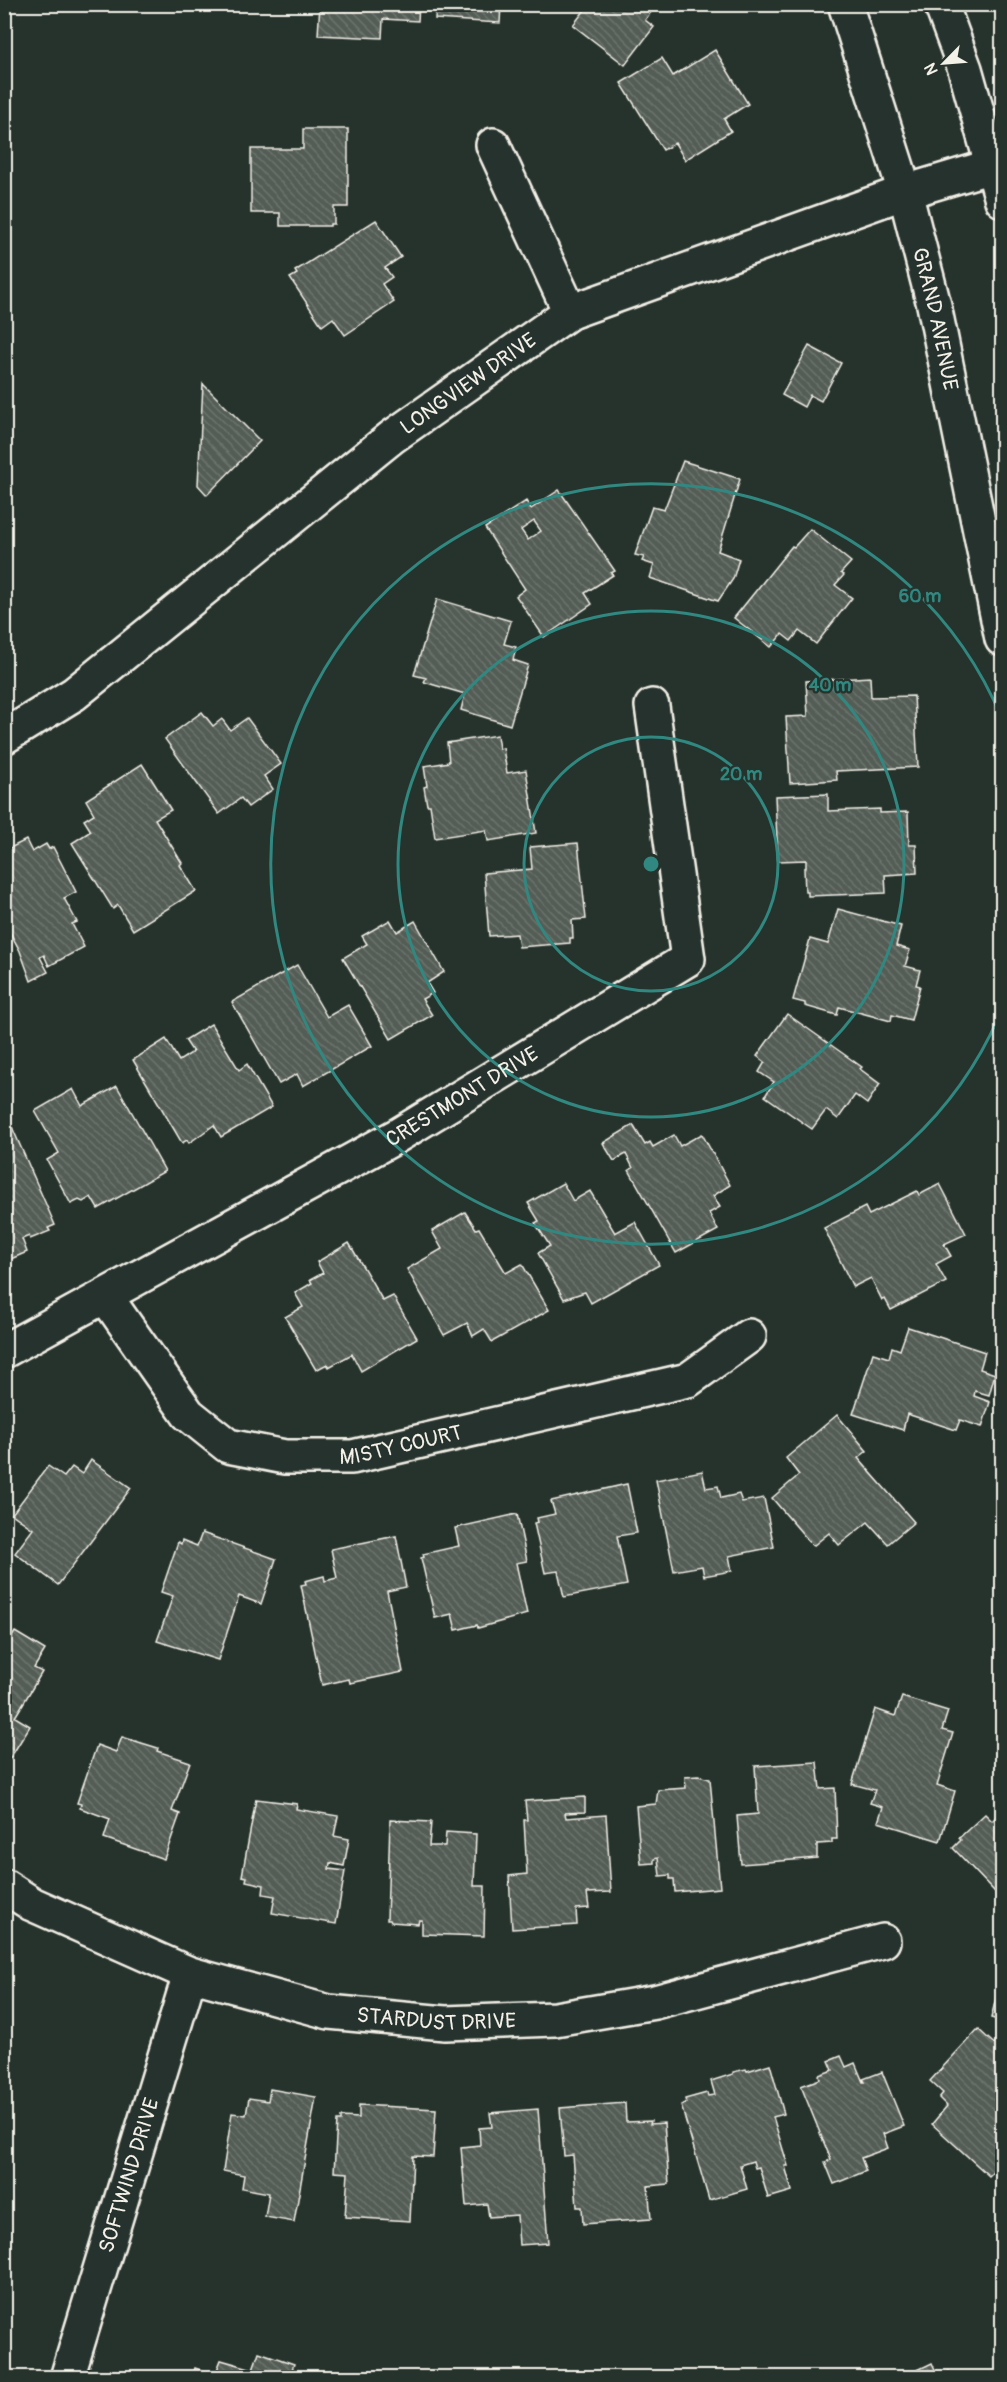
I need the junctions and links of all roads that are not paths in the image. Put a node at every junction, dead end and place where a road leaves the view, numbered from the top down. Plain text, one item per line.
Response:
1 (845, 4) edge
2 (941, 4) edge
3 (493, 145) dead end
4 (998, 164) edge
5 (904, 192) junction
6 (1002, 200) edge
7 (570, 312) junction
8 (1002, 639) edge
9 (652, 706) dead end
10 (4, 737) edge
11 (106, 1297) junction
12 (749, 1336) dead end
13 (4, 1350) edge
14 (4, 1886) edge
15 (883, 1941) dead end
16 (190, 1974) junction
17 (67, 2378) edge

1 - 5 street, GRAND AVENUE
2 - 4 street
3 - 7 street
4 - 5 street, LONGVIEW DRIVE
4 - 6 street
5 - 7 street, LONGVIEW DRIVE
5 - 8 street, GRAND AVENUE
7 - 10 street, LONGVIEW DRIVE
9 - 11 street, CRESTMONT DRIVE
11 - 12 street, MISTY COURT
11 - 13 street, CRESTMONT DRIVE
14 - 16 street, STARDUST DRIVE
15 - 16 street, STARDUST DRIVE
16 - 17 street, SOFTWIND DRIVE

